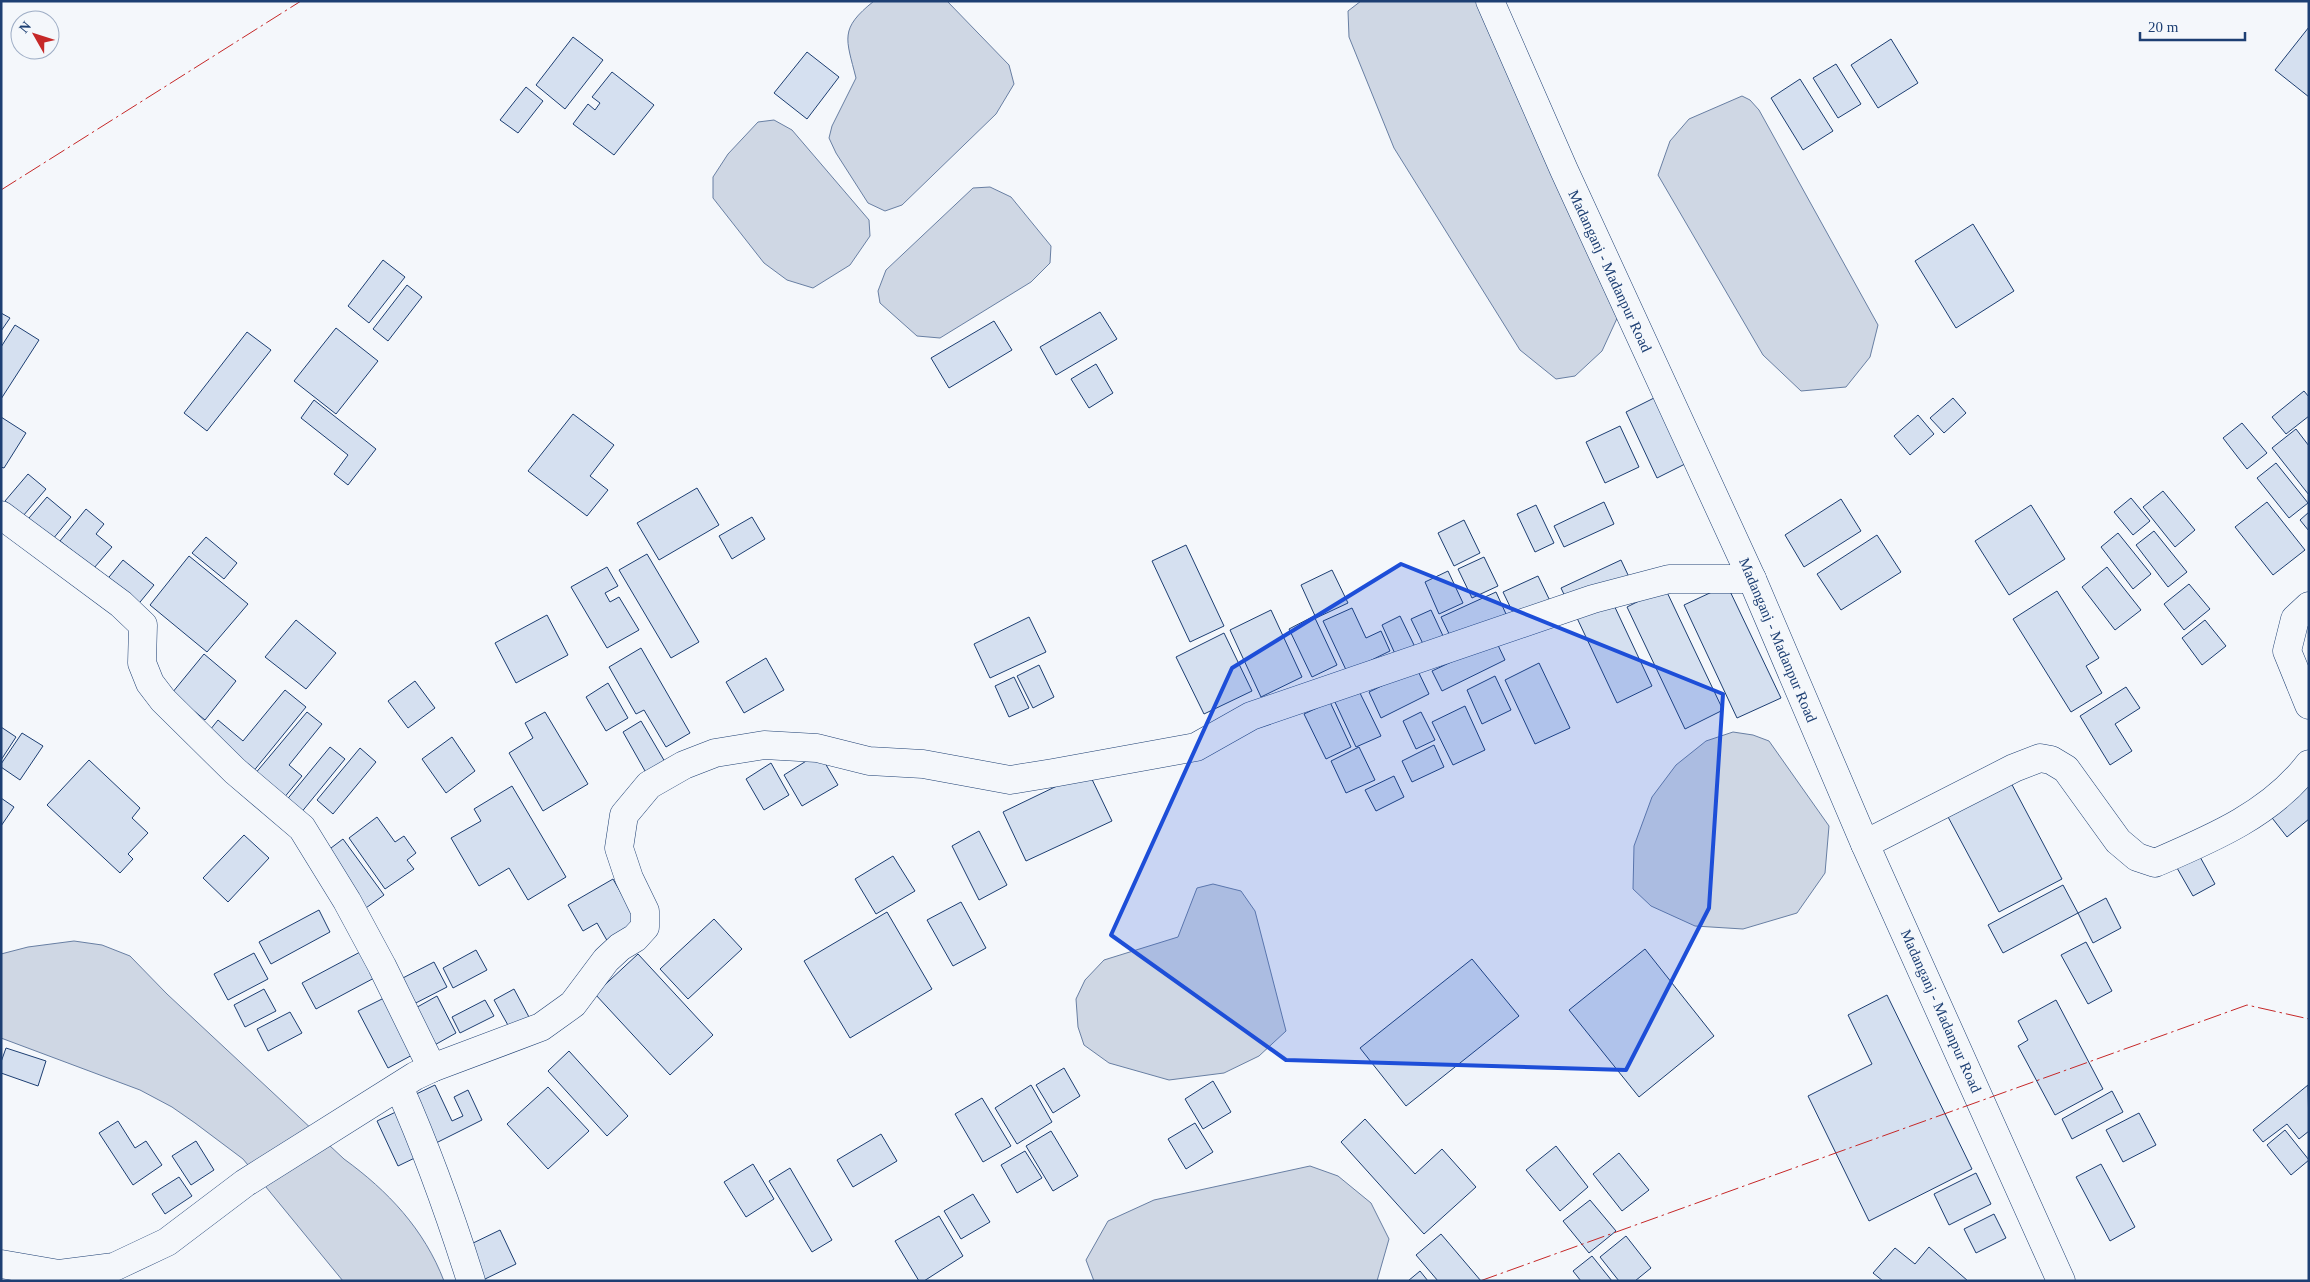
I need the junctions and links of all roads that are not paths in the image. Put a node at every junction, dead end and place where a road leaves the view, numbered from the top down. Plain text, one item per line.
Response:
1 (1490, 1) edge
2 (1, 515) edge
3 (1752, 579) junction
4 (2309, 606) edge
5 (2309, 705) edge
6 (2309, 764) edge
7 (1865, 844) junction
8 (432, 1068) junction
9 (398, 1087) junction
10 (1, 1264) edge
11 (471, 1281) edge
12 (2061, 1281) edge

1 - 3 street, Madanganj - Madanpur Road
2 - 8 street
3 - 7 street, Madanganj - Madanpur Road
3 - 8 street
4 - 5 street
6 - 7 street
7 - 12 street, Madanganj - Madanpur Road
8 - 9 street
9 - 10 street
9 - 11 street

